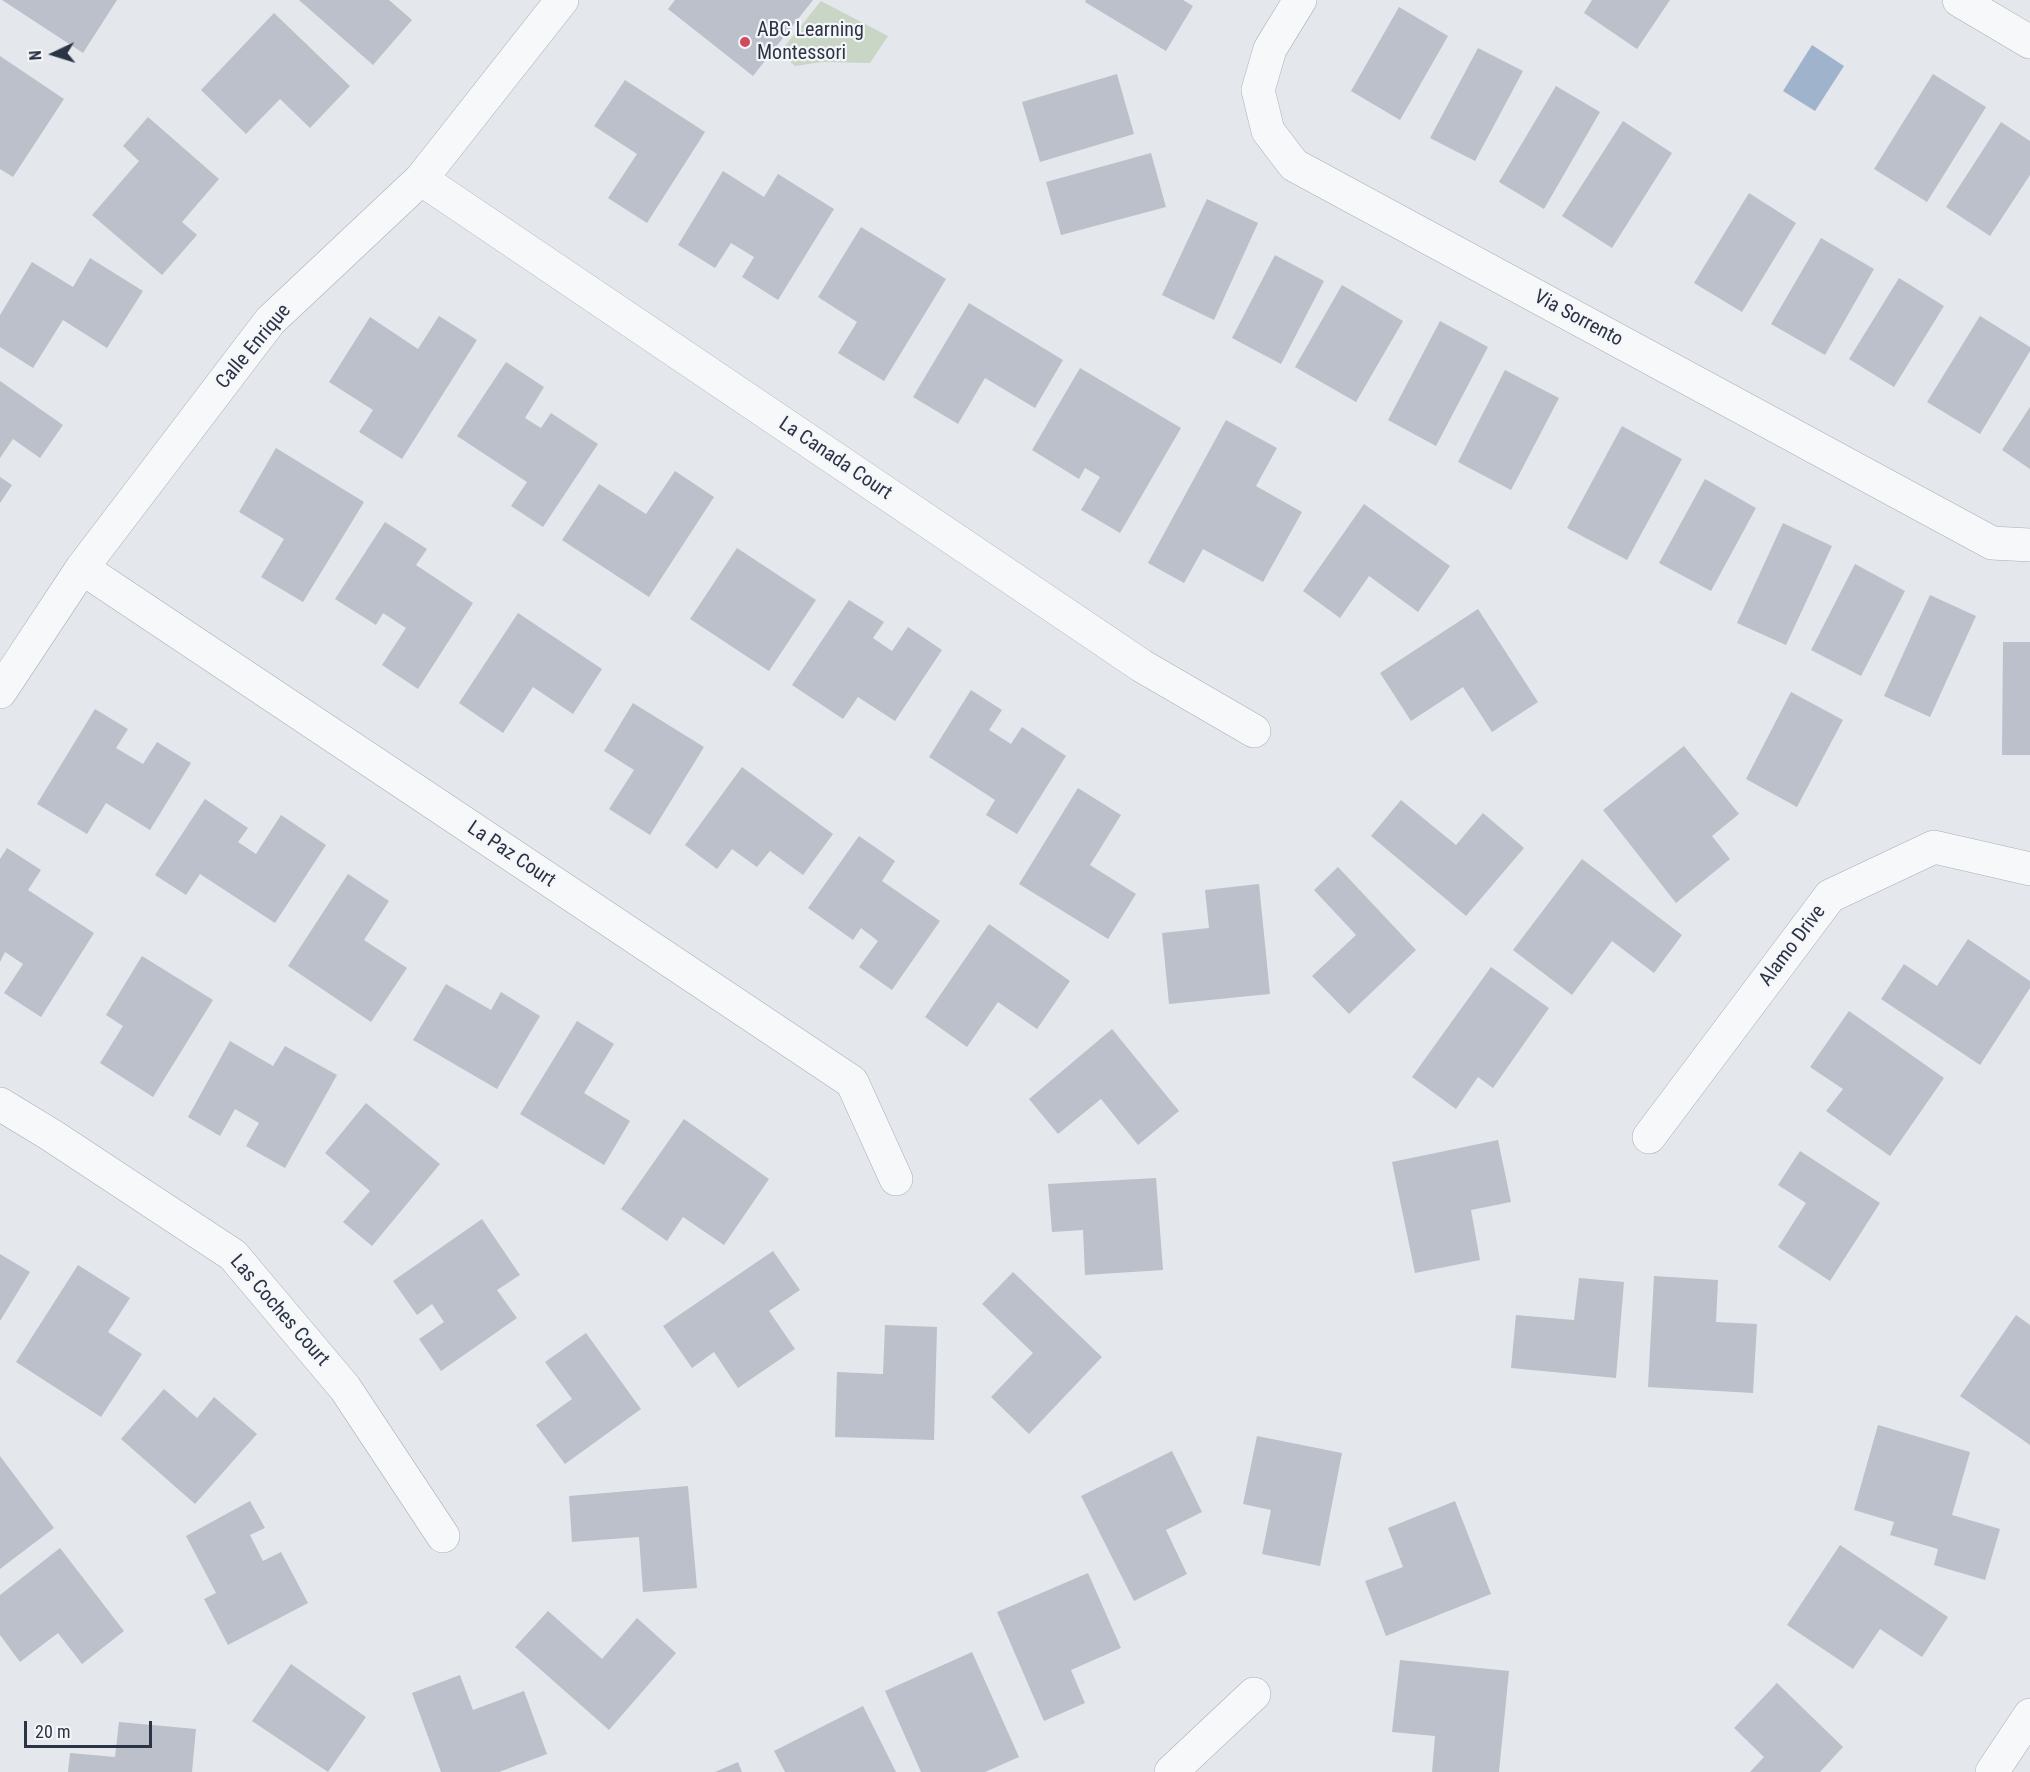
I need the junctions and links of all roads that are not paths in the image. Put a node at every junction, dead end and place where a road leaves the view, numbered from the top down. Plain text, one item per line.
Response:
1 (562, 0) edge
2 (1300, 0) edge
3 (1959, 0) edge
4 (2030, 42) edge
5 (421, 178) junction
6 (2030, 545) edge
7 (82, 568) junction
8 (0, 692) edge
9 (1254, 731) dead end
10 (2030, 869) edge
11 (0, 1104) edge
12 (1649, 1137) dead end
13 (896, 1179) dead end
14 (443, 1536) dead end
15 (1254, 1694) dead end
16 (2030, 1715) edge
17 (1171, 1772) edge
18 (1992, 1772) edge

1 - 5 street, Calle Enrique
2 - 6 street, Via Sorrento
3 - 4 street
5 - 7 street, Calle Enrique
5 - 9 street, La Canada Court
7 - 8 street, Calle Enrique
7 - 13 street, La Paz Court
10 - 12 street, Alamo Drive
11 - 14 street, Las Coches Court
15 - 17 street
16 - 18 street

